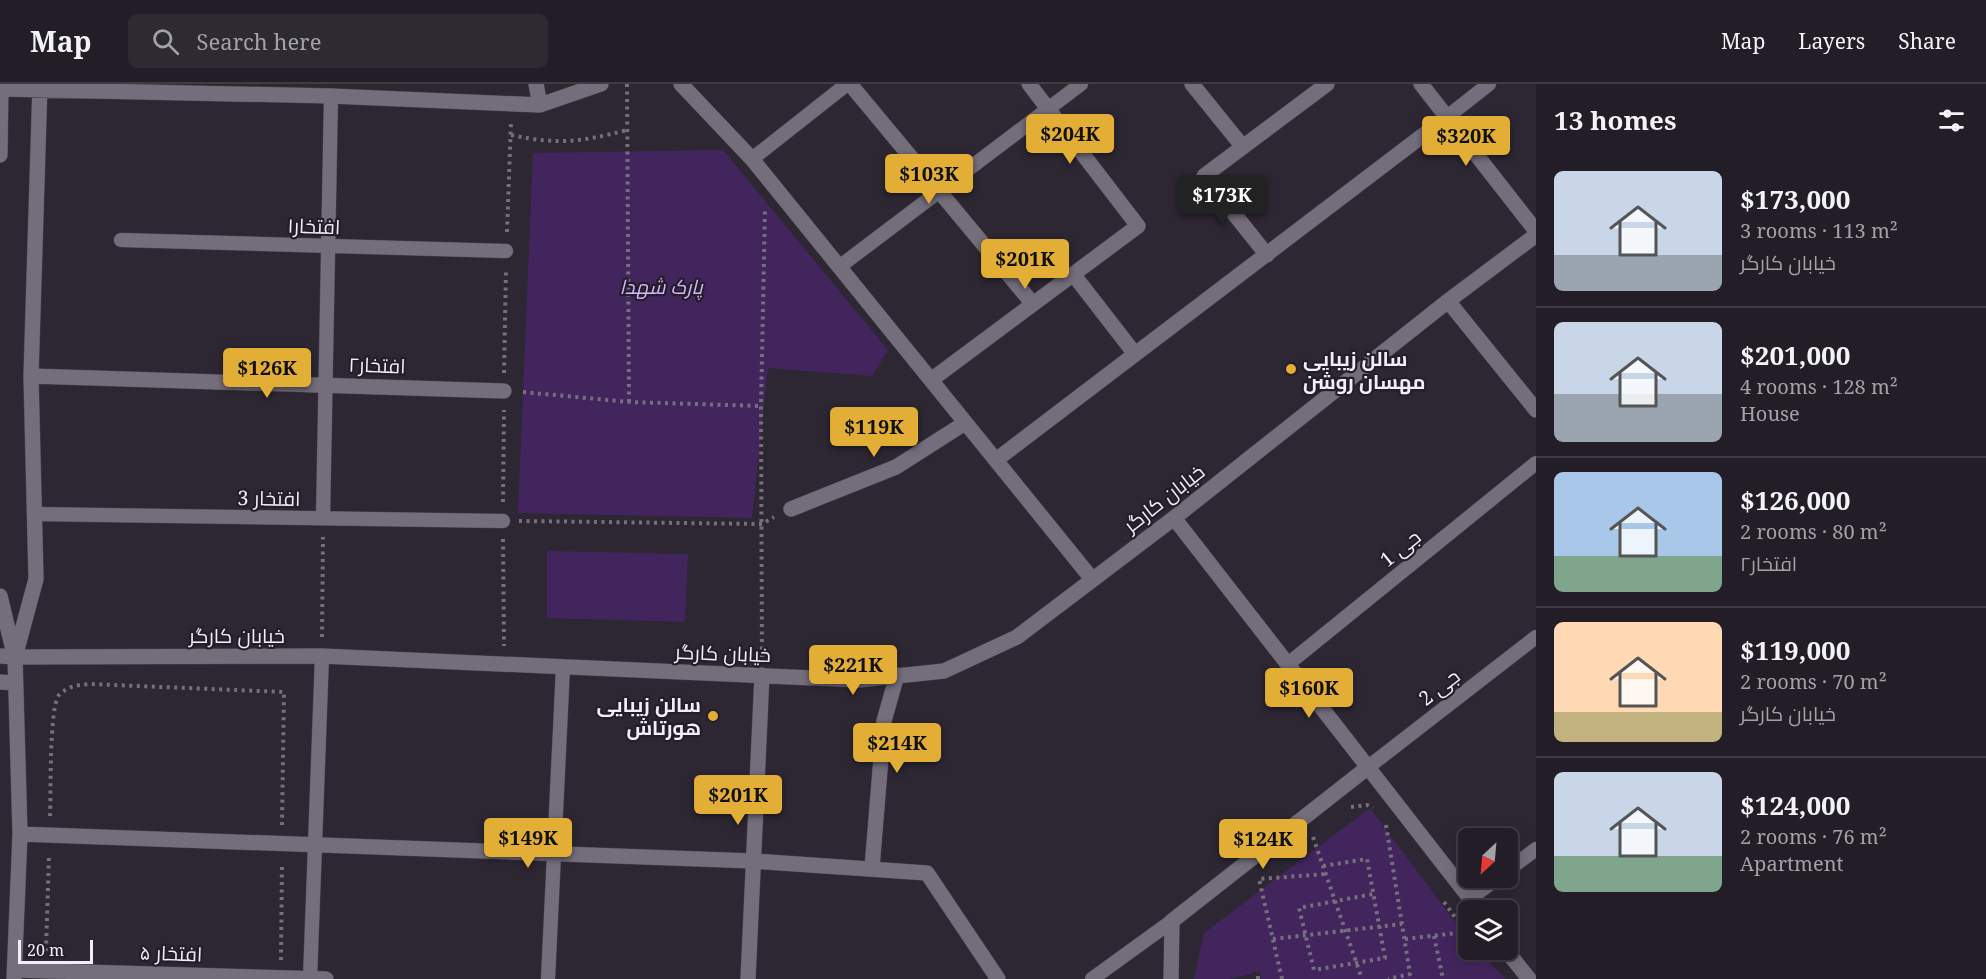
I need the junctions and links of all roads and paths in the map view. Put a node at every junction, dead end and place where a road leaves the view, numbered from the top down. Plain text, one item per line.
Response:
1 (536, 84) edge
2 (601, 84) edge
3 (627, 84) edge
4 (681, 84) edge
5 (848, 84) edge
6 (1029, 84) edge
7 (1081, 84) edge
8 (1192, 84) edge
9 (1327, 84) edge
10 (1421, 84) edge
11 (1489, 84) edge
12 (1, 86) edge
13 (40, 87) edge
14 (331, 96) junction
15 (540, 105) junction
16 (1048, 110) junction
17 (1447, 117) junction
18 (627, 130) junction
19 (511, 135) dead end
20 (1243, 147) junction
21 (0, 155) edge
22 (752, 159) junction
23 (766, 177) junction
24 (939, 191) junction
25 (1536, 232) edge
26 (122, 240) dead end
27 (329, 246) junction
28 (506, 251) dead end
29 (1267, 255) junction
30 (839, 267) junction
31 (1073, 274) junction
32 (1448, 301) junction
33 (1033, 304) junction
34 (1135, 354) junction
35 (31, 376) junction
36 (932, 380) junction
37 (326, 384) junction
38 (504, 391) joint
39 (628, 402) junction
40 (761, 406) junction
41 (1536, 410) edge
42 (965, 423) junction
43 (996, 460) junction
44 (1536, 463) edge
45 (791, 509) joint
46 (34, 514) junction
47 (323, 518) junction
48 (1174, 518) junction
49 (503, 521) joint
50 (762, 524) junction
51 (1092, 579) junction
52 (0, 596) edge
53 (1536, 637) edge
54 (8, 656) edge
55 (322, 656) junction
56 (1288, 664) junction
57 (563, 667) junction
58 (762, 675) junction
59 (897, 675) junction
60 (8, 682) edge
61 (284, 692) dead end
62 (1367, 768) junction
63 (1377, 810) dead end
64 (1344, 812) dead end
65 (1321, 831) dead end
66 (1393, 832) dead end
67 (20, 834) junction
68 (50, 836) junction
69 (1313, 837) junction
70 (1304, 844) dead end
71 (315, 846) junction
72 (1536, 849) edge
73 (554, 853) junction
74 (753, 861) junction
75 (1518, 862) edge
76 (1323, 866) junction
77 (872, 868) junction
78 (1268, 872) dead end
79 (1326, 874) junction
80 (1259, 879) junction
81 (1250, 886) dead end
82 (1489, 888) edge
83 (1374, 894) junction
84 (1440, 896) dead end
85 (1472, 900) edge
86 (1479, 900) edge
87 (1335, 901) junction
88 (1172, 921) junction
89 (1458, 921) edge
90 (1402, 924) junction
91 (1379, 927) junction
92 (1345, 931) junction
93 (1306, 935) junction
94 (1458, 935) edge
95 (1434, 936) junction
96 (1273, 939) junction
97 (1404, 939) junction
98 (1514, 960) edge
99 (1356, 963) junction
100 (45, 971) junction
101 (15, 975) edge
102 (310, 979) edge
103 (326, 979) edge
104 (548, 979) edge
105 (748, 979) edge
106 (998, 979) edge
107 (1092, 979) edge
108 (1171, 979) edge
109 (1282, 979) edge
110 (1362, 979) edge
111 (1388, 979) edge
112 (1443, 979) edge
113 (1529, 979) edge

1 - 15 street
2 - 15 street
3 - 18 path
4 - 22 street
5 - 22 lane
5 - 24 street
6 - 16 street
7 - 16 lane
8 - 20 street
9 - 20 street
10 - 17 street
11 - 17 lane
12 - 13 street
12 - 21 street
13 - 14 street
13 - 35 street
14 - 15 street
14 - 27 lane
16 - 24 lane
16 - 31 street
17 - 25 street
17 - 29 street
18 - 19 path
18 - 39 path
20 - 29 street
22 - 23 street
23 - 30 street
23 - 40 path
24 - 30 lane
24 - 33 street
25 - 32 street, خیابان کارگر
26 - 27 lane, افتخار۱
27 - 28 lane, افتخار۱
27 - 37 lane
29 - 34 street
30 - 36 street
31 - 33 street
31 - 34 street
32 - 41 street
32 - 48 street, خیابان کارگر
33 - 36 street
34 - 43 street
35 - 37 street, افتخار۲
35 - 46 street
36 - 42 street
37 - 38 street, افتخار۲
37 - 47 lane
38 - 39 path
39 - 40 path
40 - 50 path
42 - 43 street
42 - 45 street
43 - 51 street
44 - 56 lane, جی 1
45 - 50 path
46 - 47 lane, افتخار 3
46 - 54 street
47 - 49 lane, افتخار 3
47 - 55 path
48 - 51 street, خیابان کارگر
48 - 56 street
49 - 50 path
50 - 58 path
51 - 59 street, خیابان کارگر
52 - 54 street
53 - 62 lane, جی 2
54 - 55 street, خیابان کارگر
54 - 60 street
55 - 57 street, خیابان کارگر
55 - 71 lane
56 - 62 street
57 - 58 street, خیابان کارگر
57 - 73 lane
58 - 59 street, خیابان کارگر
58 - 74 street
59 - 77 street
60 - 67 street
61 - 68 path
62 - 85 street
62 - 88 street
63 - 64 path
65 - 69 path
66 - 90 path
67 - 68 street
67 - 101 street
68 - 71 street
68 - 100 path
69 - 70 path
69 - 76 path
71 - 73 street
71 - 102 lane
72 - 75 lane
73 - 74 street
73 - 104 lane
74 - 77 street
74 - 105 street
76 - 79 path
76 - 83 path
77 - 106 street
78 - 80 path
79 - 80 path
79 - 87 path
80 - 81 path
80 - 96 path
82 - 86 lane
83 - 87 path
83 - 91 path
84 - 89 path
87 - 92 path
87 - 93 path
88 - 107 lane
88 - 108 street
90 - 91 path
90 - 97 path
91 - 92 path
91 - 99 path
92 - 93 path
92 - 99 path
93 - 96 path
93 - 99 path
94 - 95 path
95 - 97 path
95 - 112 path
96 - 109 path
97 - 111 path
98 - 113 street
99 - 110 path
100 - 101 street, افتخار ۵
100 - 102 street, افتخار ۵
102 - 103 street, افتخار ۵

